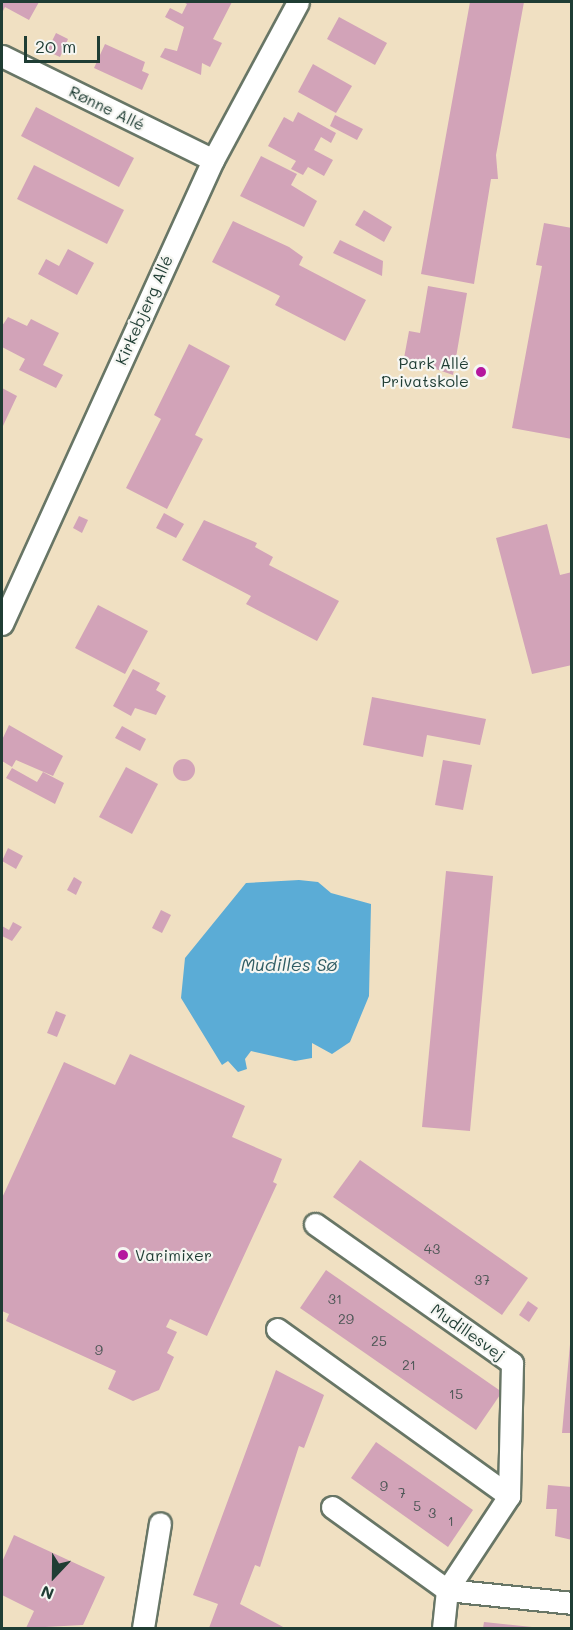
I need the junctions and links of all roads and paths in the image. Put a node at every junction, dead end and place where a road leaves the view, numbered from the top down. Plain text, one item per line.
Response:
1 (298, 2) edge
2 (2, 56) edge
3 (213, 160) junction
4 (2, 624) edge
5 (315, 1224) dead end
6 (277, 1329) dead end
7 (509, 1496) junction
8 (332, 1507) dead end
9 (160, 1523) dead end
10 (447, 1590) junction
11 (572, 1603) edge
12 (143, 1629) edge
13 (443, 1629) edge

1 - 3 street, Kirkebjerg Allé
2 - 3 street, Rønne Allé
3 - 4 street, Kirkebjerg Allé
5 - 7 street, Mudillesvej
6 - 7 street
7 - 10 street
8 - 10 street
9 - 12 street
10 - 11 street
10 - 13 street

